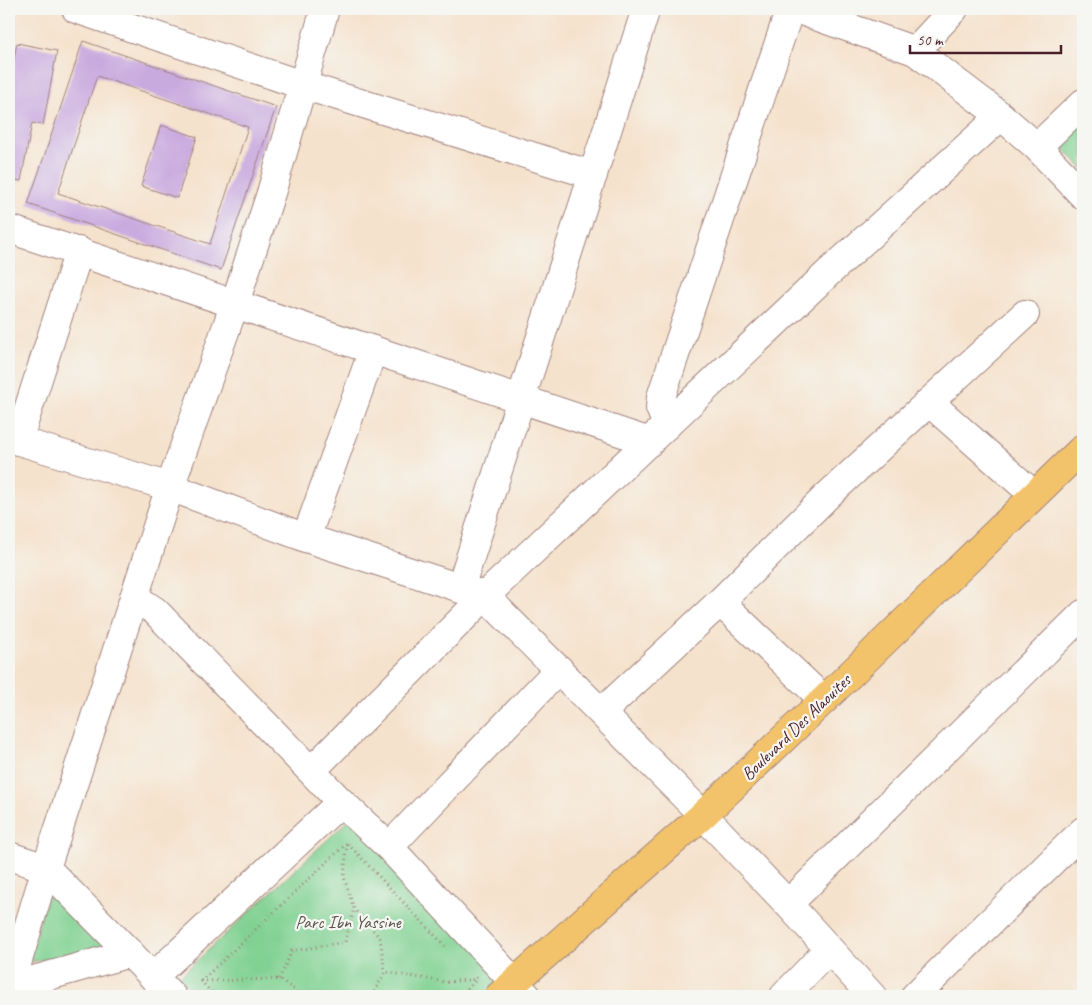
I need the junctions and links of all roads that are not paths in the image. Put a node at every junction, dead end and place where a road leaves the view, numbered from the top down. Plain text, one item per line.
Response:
1 (76, 9) edge
2 (325, 9) edge
3 (646, 9) edge
4 (790, 9) edge
5 (796, 9) edge
6 (954, 9) edge
7 (915, 51) junction
8 (302, 85) junction
9 (1083, 103) edge
10 (1001, 116) junction
11 (1036, 147) junction
12 (593, 175) junction
13 (1083, 195) edge
14 (9, 229) edge
15 (79, 251) junction
16 (235, 303) junction
17 (1025, 314) dead end
18 (373, 350) junction
19 (521, 398) junction
20 (929, 402) junction
21 (658, 433) junction
22 (13, 440) edge
23 (1083, 448) edge
24 (170, 488) junction
25 (1034, 495) junction
26 (306, 538) junction
27 (473, 592) junction
28 (134, 597) junction
29 (720, 602) junction
30 (1083, 614) edge
31 (559, 669) junction
32 (824, 700) junction
33 (602, 712) junction
34 (312, 770) junction
35 (341, 802) junction
36 (703, 815) junction
37 (1083, 832) edge
38 (389, 847) junction
39 (9, 856) edge
40 (46, 868) junction
41 (788, 904) junction
42 (829, 949) junction
43 (130, 953) junction
44 (153, 976) junction
45 (9, 987) edge
46 (513, 992) edge
47 (172, 996) edge
48 (784, 996) edge
49 (872, 996) edge
50 (915, 996) edge

1 - 8 street
2 - 8 street
3 - 12 street
4 - 21 street
5 - 7 street
6 - 7 street
7 - 10 street
8 - 12 street
8 - 16 street
9 - 11 street
10 - 11 street
10 - 21 street
11 - 13 street
12 - 19 street
14 - 15 street
15 - 16 street
15 - 22 street
16 - 18 street
16 - 24 street
17 - 20 street
18 - 19 street
18 - 26 street
19 - 21 street
19 - 27 street
20 - 25 street
20 - 29 street
21 - 27 street
22 - 24 street
23 - 25 main road, Boulevard Des Alaouites
24 - 26 street
24 - 28 street
25 - 32 main road, Boulevard Des Alaouites
26 - 27 street
27 - 31 street
27 - 34 street
28 - 34 street
28 - 40 street
29 - 32 street
29 - 33 street
30 - 41 street
31 - 33 street
31 - 38 street
32 - 36 main road, Boulevard Des Alaouites
33 - 36 street
34 - 35 street
35 - 38 street
35 - 44 street
36 - 41 street
36 - 46 main road, Boulevard Des Alaouites
37 - 50 street
38 - 46 street
39 - 40 street
40 - 43 street
40 - 45 street
41 - 42 street
42 - 48 street
42 - 49 street
43 - 44 street
43 - 45 street
44 - 47 street

